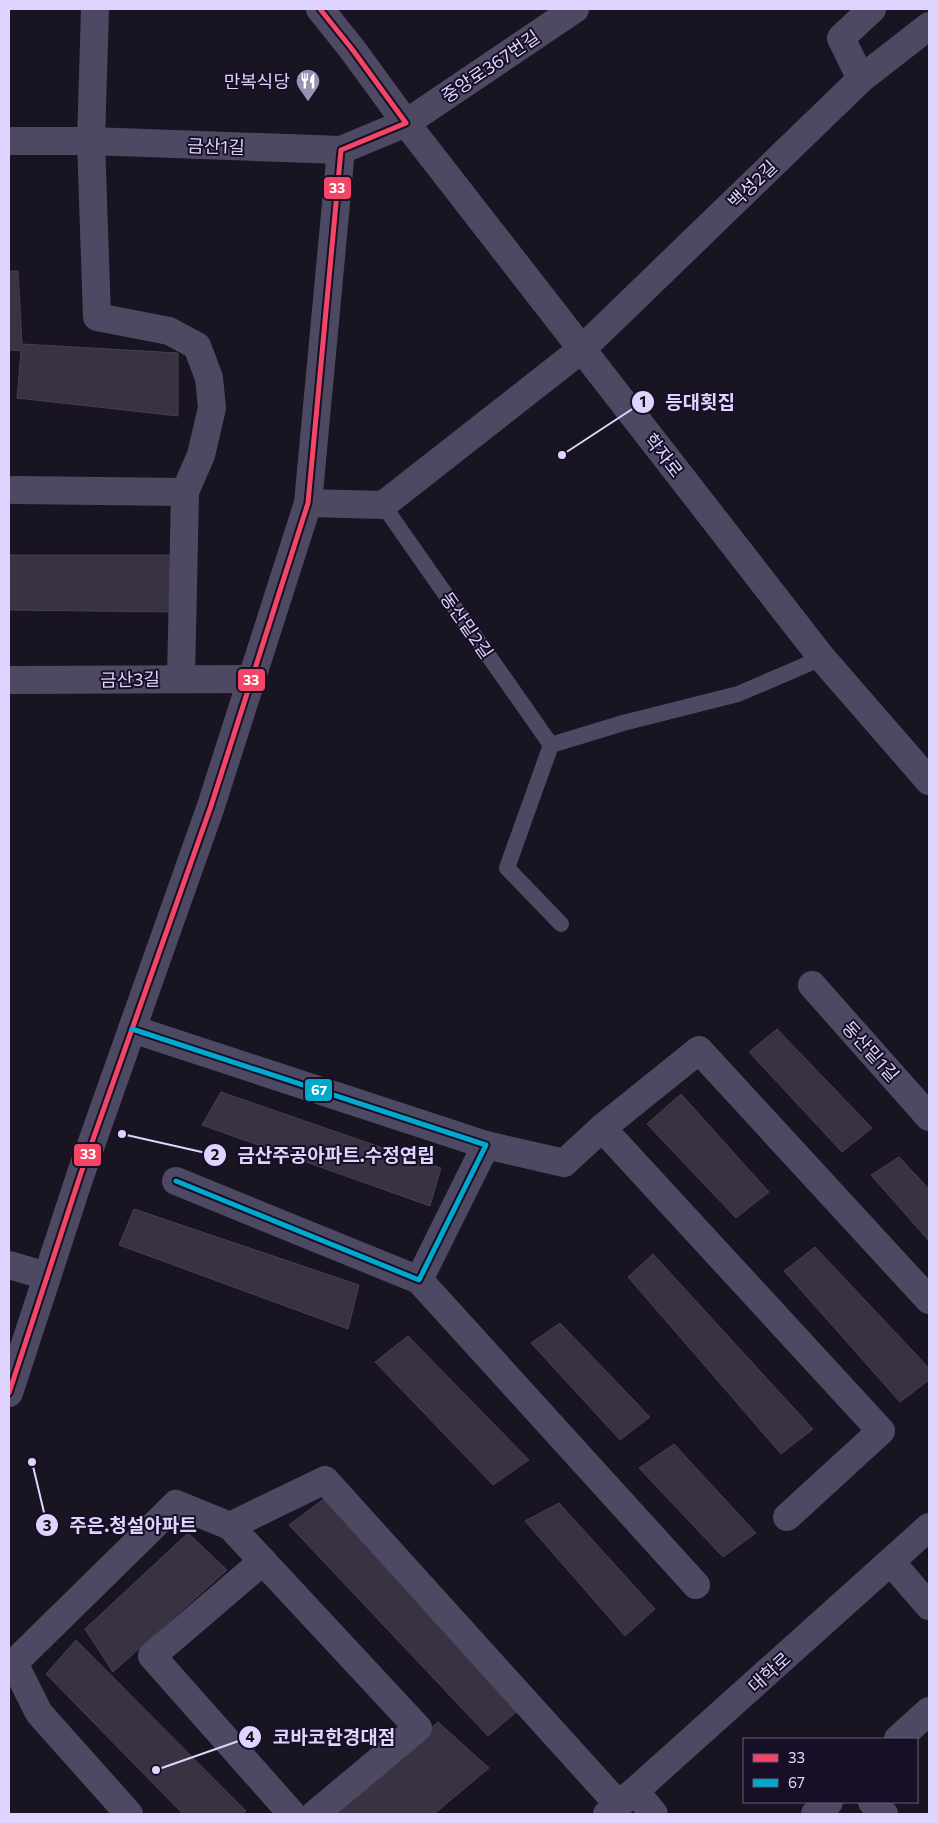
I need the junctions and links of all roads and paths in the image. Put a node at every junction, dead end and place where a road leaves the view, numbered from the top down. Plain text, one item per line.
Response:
1 (95, 9) edge
2 (320, 9) edge
3 (575, 9) edge
4 (872, 9) edge
5 (929, 26) edge
6 (861, 79) junction
7 (406, 123) junction
8 (9, 141) edge
9 (91, 141) junction
10 (341, 150) junction
11 (582, 349) junction
12 (14, 490) dead end
13 (185, 492) junction
14 (308, 503) junction
15 (383, 505) junction
16 (822, 658) junction
17 (181, 679) junction
18 (9, 680) edge
19 (252, 680) junction
20 (550, 744) junction
21 (929, 780) edge
22 (561, 924) dead end
23 (812, 985) dead end
24 (132, 1029) junction
25 (929, 1117) edge
26 (602, 1128) junction
27 (486, 1145) junction
28 (176, 1181) dead end
29 (9, 1265) edge
30 (47, 1276) junction
31 (419, 1280) junction
32 (929, 1300) edge
33 (9, 1393) edge
34 (786, 1517) dead end
35 (230, 1526) junction
36 (929, 1527) edge
37 (262, 1561) junction
38 (891, 1562) junction
39 (696, 1585) dead end
40 (929, 1606) edge
41 (11, 1662) edge
42 (929, 1711) edge
43 (899, 1738) edge
44 (620, 1803) edge
45 (828, 1803) edge
46 (873, 1803) edge
47 (129, 1814) edge
48 (292, 1814) edge
49 (315, 1814) edge
50 (654, 1814) edge
51 (815, 1814) edge
52 (884, 1814) edge

1 - 9 street
2 - 7 street, 학자로
3 - 7 street, 중앙로367번길
4 - 6 street
5 - 6 street, 백성2길
6 - 11 street, 백성2길
7 - 10 street, 중앙로367번길
7 - 11 street, 학자로
8 - 9 street, 금산1길
9 - 10 street, 금산1길
9 - 13 street
10 - 14 street
11 - 15 street
11 - 16 street, 학자로
12 - 13 street
13 - 17 street
14 - 15 street
14 - 19 street
15 - 20 lane, 동산밑2길
16 - 20 lane
16 - 21 street, 학자로
17 - 18 street, 금산3길
17 - 19 street, 금산3길
19 - 24 street
20 - 22 lane
23 - 25 street, 동산밑1길
24 - 27 street
24 - 30 street
26 - 27 street
26 - 32 street
26 - 34 street
27 - 31 street
28 - 31 street
29 - 30 street
30 - 33 street
31 - 39 street
35 - 37 street
35 - 41 street
35 - 44 street
36 - 38 street, 대학로
37 - 48 street
37 - 49 street
38 - 40 street
38 - 44 street, 대학로
41 - 47 street
42 - 43 street
44 - 50 street
45 - 51 street
46 - 52 street

